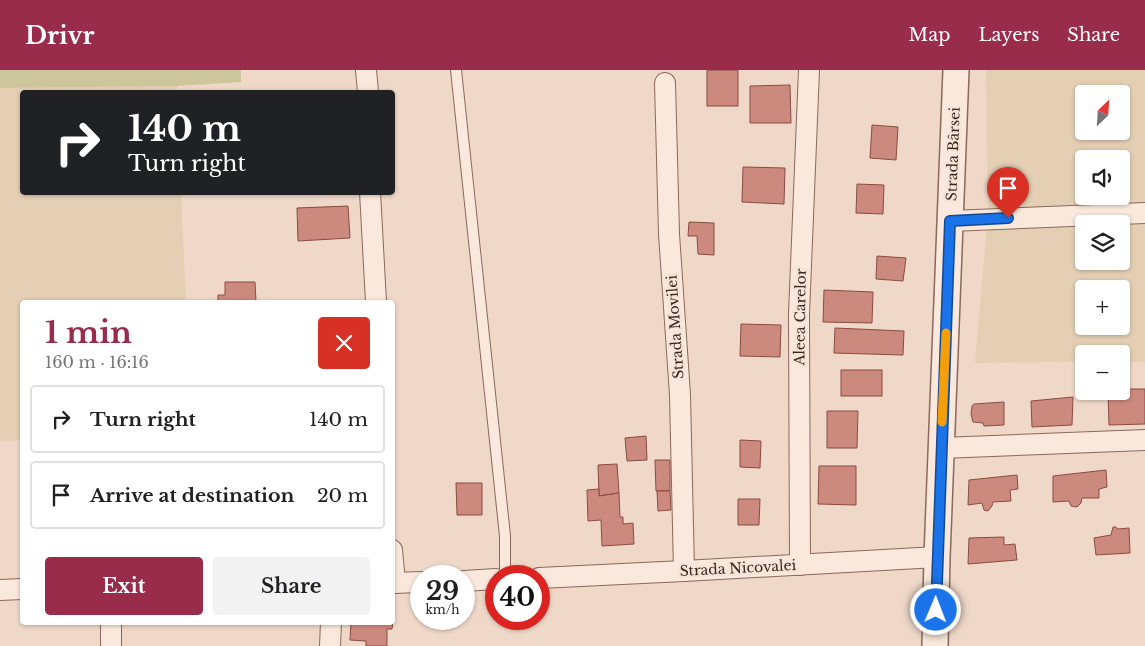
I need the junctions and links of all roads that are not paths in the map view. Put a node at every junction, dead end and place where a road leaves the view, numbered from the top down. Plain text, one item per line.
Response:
1 (366, 70) edge
2 (456, 70) edge
3 (809, 70) edge
4 (956, 70) edge
5 (666, 83) dead end
6 (368, 90) edge
7 (370, 195) edge
8 (1145, 213) edge
9 (950, 221) junction
10 (376, 300) edge
11 (1145, 440) edge
12 (941, 448) junction
13 (937, 557) junction
14 (505, 565) edge
15 (800, 565) junction
16 (684, 571) junction
17 (550, 577) edge
18 (410, 583) edge
19 (395, 584) edge
20 (20, 589) edge
21 (0, 590) edge
22 (111, 625) edge
23 (331, 625) edge
24 (110, 646) edge
25 (330, 646) edge
26 (935, 646) edge

1 - 6 street
2 - 14 lane
3 - 15 street, Aleea Carelor
4 - 9 street, Strada Bârsei
5 - 16 street, Strada Movilei
7 - 10 street
8 - 9 street
9 - 12 street, Strada Bârsei
11 - 12 street
12 - 13 street, Strada Bârsei
13 - 15 street, Strada Nicovalei
13 - 26 street, Strada Bârsei
15 - 16 street, Strada Nicovalei
16 - 17 street, Strada Nicovalei
18 - 19 street
20 - 21 street
22 - 24 street
23 - 25 street

